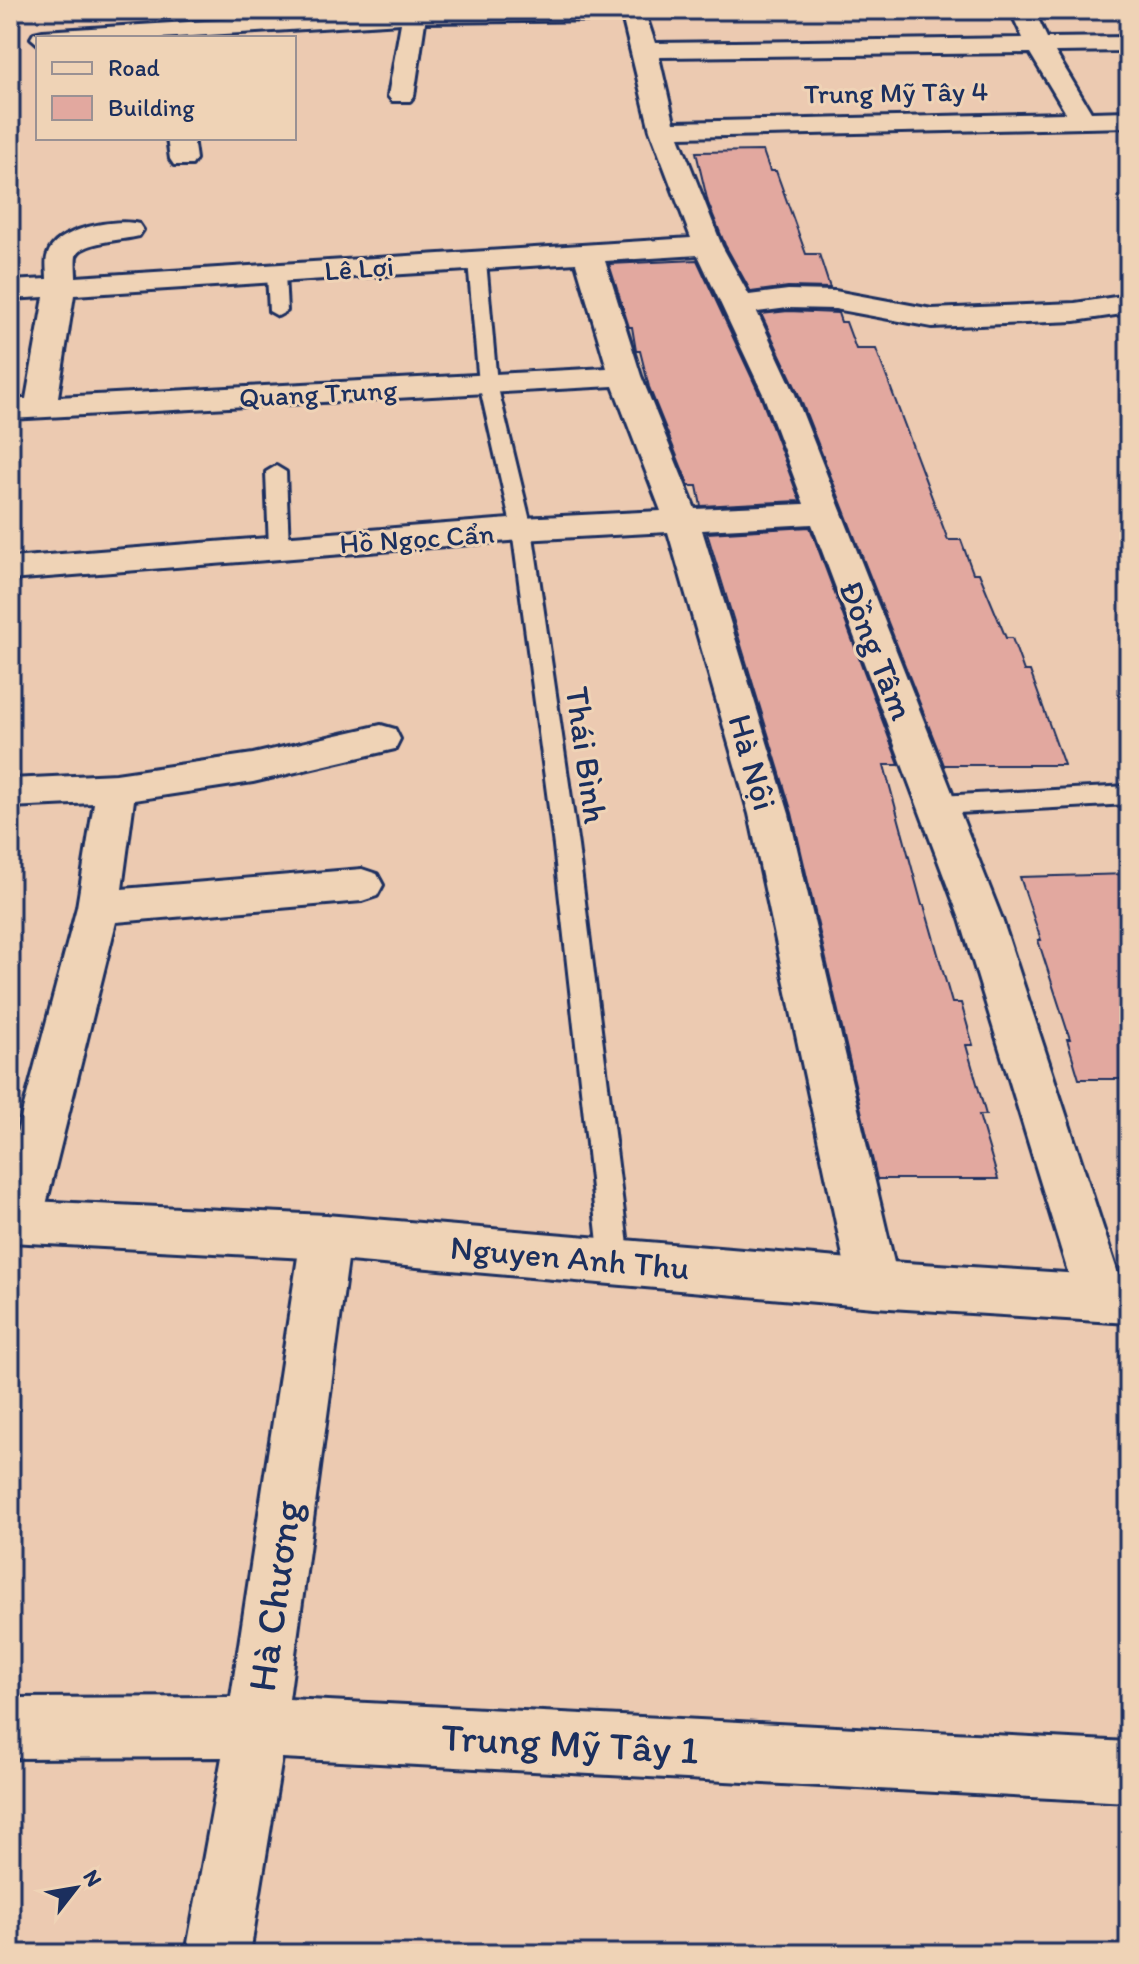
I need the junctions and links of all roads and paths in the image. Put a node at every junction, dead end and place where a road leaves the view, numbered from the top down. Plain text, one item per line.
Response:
1 (67, 10) edge
2 (1022, 10) edge
3 (632, 12) edge
4 (420, 13) edge
5 (248, 17) edge
6 (165, 25) edge
7 (44, 36) edge
8 (61, 36) edge
9 (1129, 44) edge
10 (1038, 45) junction
11 (645, 50) junction
12 (401, 96) dead end
13 (1129, 119) edge
14 (1083, 120) junction
15 (663, 130) junction
16 (129, 230) dead end
17 (708, 246) junction
18 (588, 254) junction
19 (477, 261) junction
20 (276, 274) junction
21 (61, 287) junction
22 (10, 290) edge
23 (1129, 304) edge
24 (739, 305) junction
25 (278, 311) dead end
26 (625, 376) junction
27 (488, 384) junction
28 (25, 408) edge
29 (276, 472) dead end
30 (824, 513) junction
31 (682, 520) junction
32 (522, 529) junction
33 (279, 548) junction
34 (10, 569) edge
35 (381, 739) dead end
36 (116, 788) junction
37 (10, 793) edge
38 (1129, 795) edge
39 (939, 805) junction
40 (362, 885) dead end
41 (98, 907) junction
42 (14, 1221) edge
43 (326, 1237) junction
44 (615, 1261) junction
45 (874, 1284) junction
46 (1115, 1299) edge
47 (255, 1727) junction
48 (10, 1728) edge
49 (1129, 1772) edge
50 (218, 1954) edge

1 - 7 street
2 - 10 street
3 - 4 street
3 - 11 street, Đồng Tâm
4 - 5 street
4 - 12 street
5 - 6 street
6 - 8 street
9 - 10 street
10 - 11 street
10 - 14 street
11 - 15 street, Đồng Tâm
13 - 14 street, Trung Mỹ Tây 4
14 - 15 street, Trung Mỹ Tây 4
15 - 17 street, Đồng Tâm
16 - 21 street
17 - 18 street, Lê Lợi
17 - 24 street, Đồng Tâm
18 - 19 street, Lê Lợi
18 - 26 street, Hà Nội
19 - 20 street, Lê Lợi
19 - 27 lane, Thái Bình
20 - 21 street, Lê Lợi
20 - 25 lane
21 - 22 street, Lê Lợi
21 - 28 street
23 - 24 street
24 - 30 street, Đồng Tâm
26 - 27 street, Quang Trung
26 - 31 street, Hà Nội
27 - 28 street, Quang Trung
27 - 32 lane, Thái Bình
29 - 33 lane
30 - 31 street, Hồ Ngọc Cẩn
30 - 39 street, Đồng Tâm
31 - 32 street, Hồ Ngọc Cẩn
31 - 45 street, Hà Nội
32 - 33 street, Hồ Ngọc Cẩn
32 - 44 lane, Thái Bình
33 - 34 street, Hồ Ngọc Cẩn
35 - 36 street
36 - 37 street
36 - 41 street
38 - 39 lane
39 - 46 street, Đồng Tâm
40 - 41 street
41 - 42 street
42 - 43 street, Nguyen Anh Thu
43 - 44 street, Nguyen Anh Thu
43 - 47 street, Hà Chương
44 - 45 street, Nguyen Anh Thu
45 - 46 street, Nguyen Anh Thu
47 - 48 street, Trung Mỹ Tây 1
47 - 49 street, Trung Mỹ Tây 1
47 - 50 street, Hà Chương

